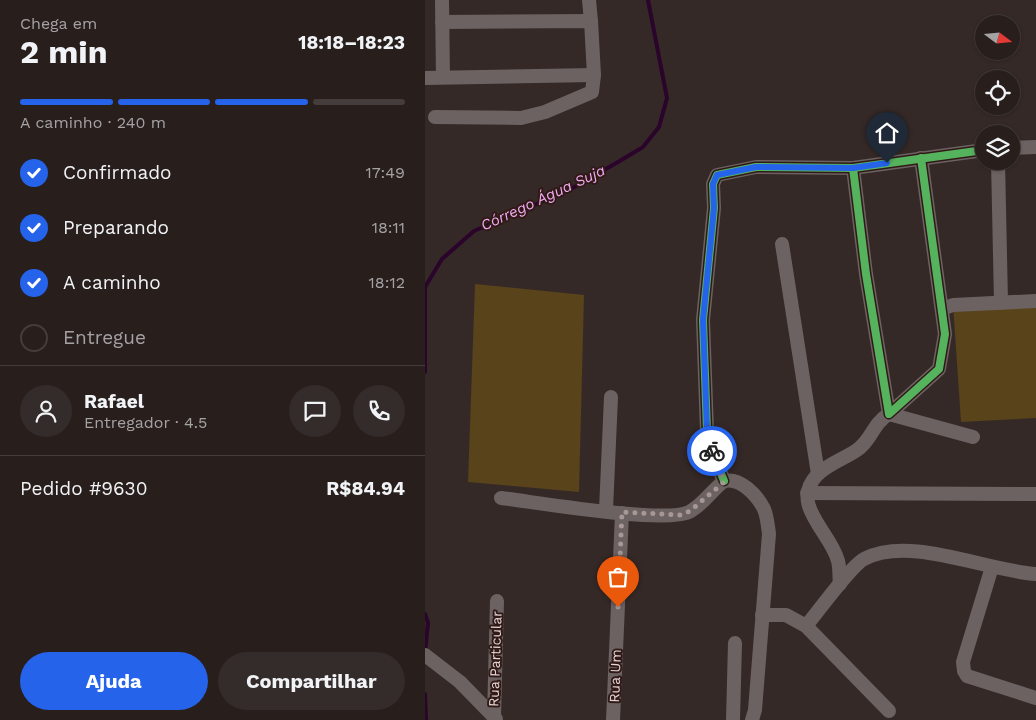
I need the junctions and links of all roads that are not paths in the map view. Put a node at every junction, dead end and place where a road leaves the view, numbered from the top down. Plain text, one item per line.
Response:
1 (442, 0) edge
2 (589, 0) edge
3 (591, 21) junction
4 (442, 22) junction
5 (594, 75) junction
6 (443, 77) junction
7 (425, 78) edge
8 (435, 117) dead end
9 (1036, 147) edge
10 (1020, 148) edge
11 (975, 151) edge
12 (921, 158) junction
13 (853, 168) junction
14 (998, 170) edge
15 (783, 244) dead end
16 (1036, 301) edge
17 (1001, 302) junction
18 (942, 309) junction
19 (611, 397) dead end
20 (889, 414) junction
21 (973, 437) dead end
22 (818, 474) junction
23 (724, 482) junction
24 (807, 493) junction
25 (1036, 494) edge
26 (501, 498) dead end
27 (606, 510) junction
28 (622, 512) junction
29 (992, 567) junction
30 (1036, 574) edge
31 (840, 584) junction
32 (497, 601) dead end
33 (762, 615) junction
34 (806, 626) junction
35 (735, 643) dead end
36 (425, 655) edge
37 (1036, 698) edge
38 (889, 711) dead end
39 (495, 718) edge
40 (613, 720) edge
41 (733, 720) edge
42 (752, 720) edge

1 - 4 street
2 - 3 street
3 - 4 street
3 - 5 street
4 - 6 street
5 - 6 street
5 - 8 street
6 - 7 street
9 - 10 street
11 - 12 street
12 - 13 street
12 - 18 street
13 - 20 street
13 - 23 street
14 - 17 street
15 - 22 street
16 - 17 street
17 - 18 street
18 - 20 street
19 - 27 street
20 - 21 street
20 - 22 street
22 - 24 street
23 - 28 street
23 - 33 street
24 - 25 street
24 - 31 street
26 - 27 street
27 - 28 street
28 - 40 street, Rua Um
29 - 30 street
29 - 31 street
29 - 37 street
31 - 34 street
32 - 39 street, Rua Particular
33 - 34 street
33 - 42 street
34 - 38 street
35 - 41 street
36 - 39 street

